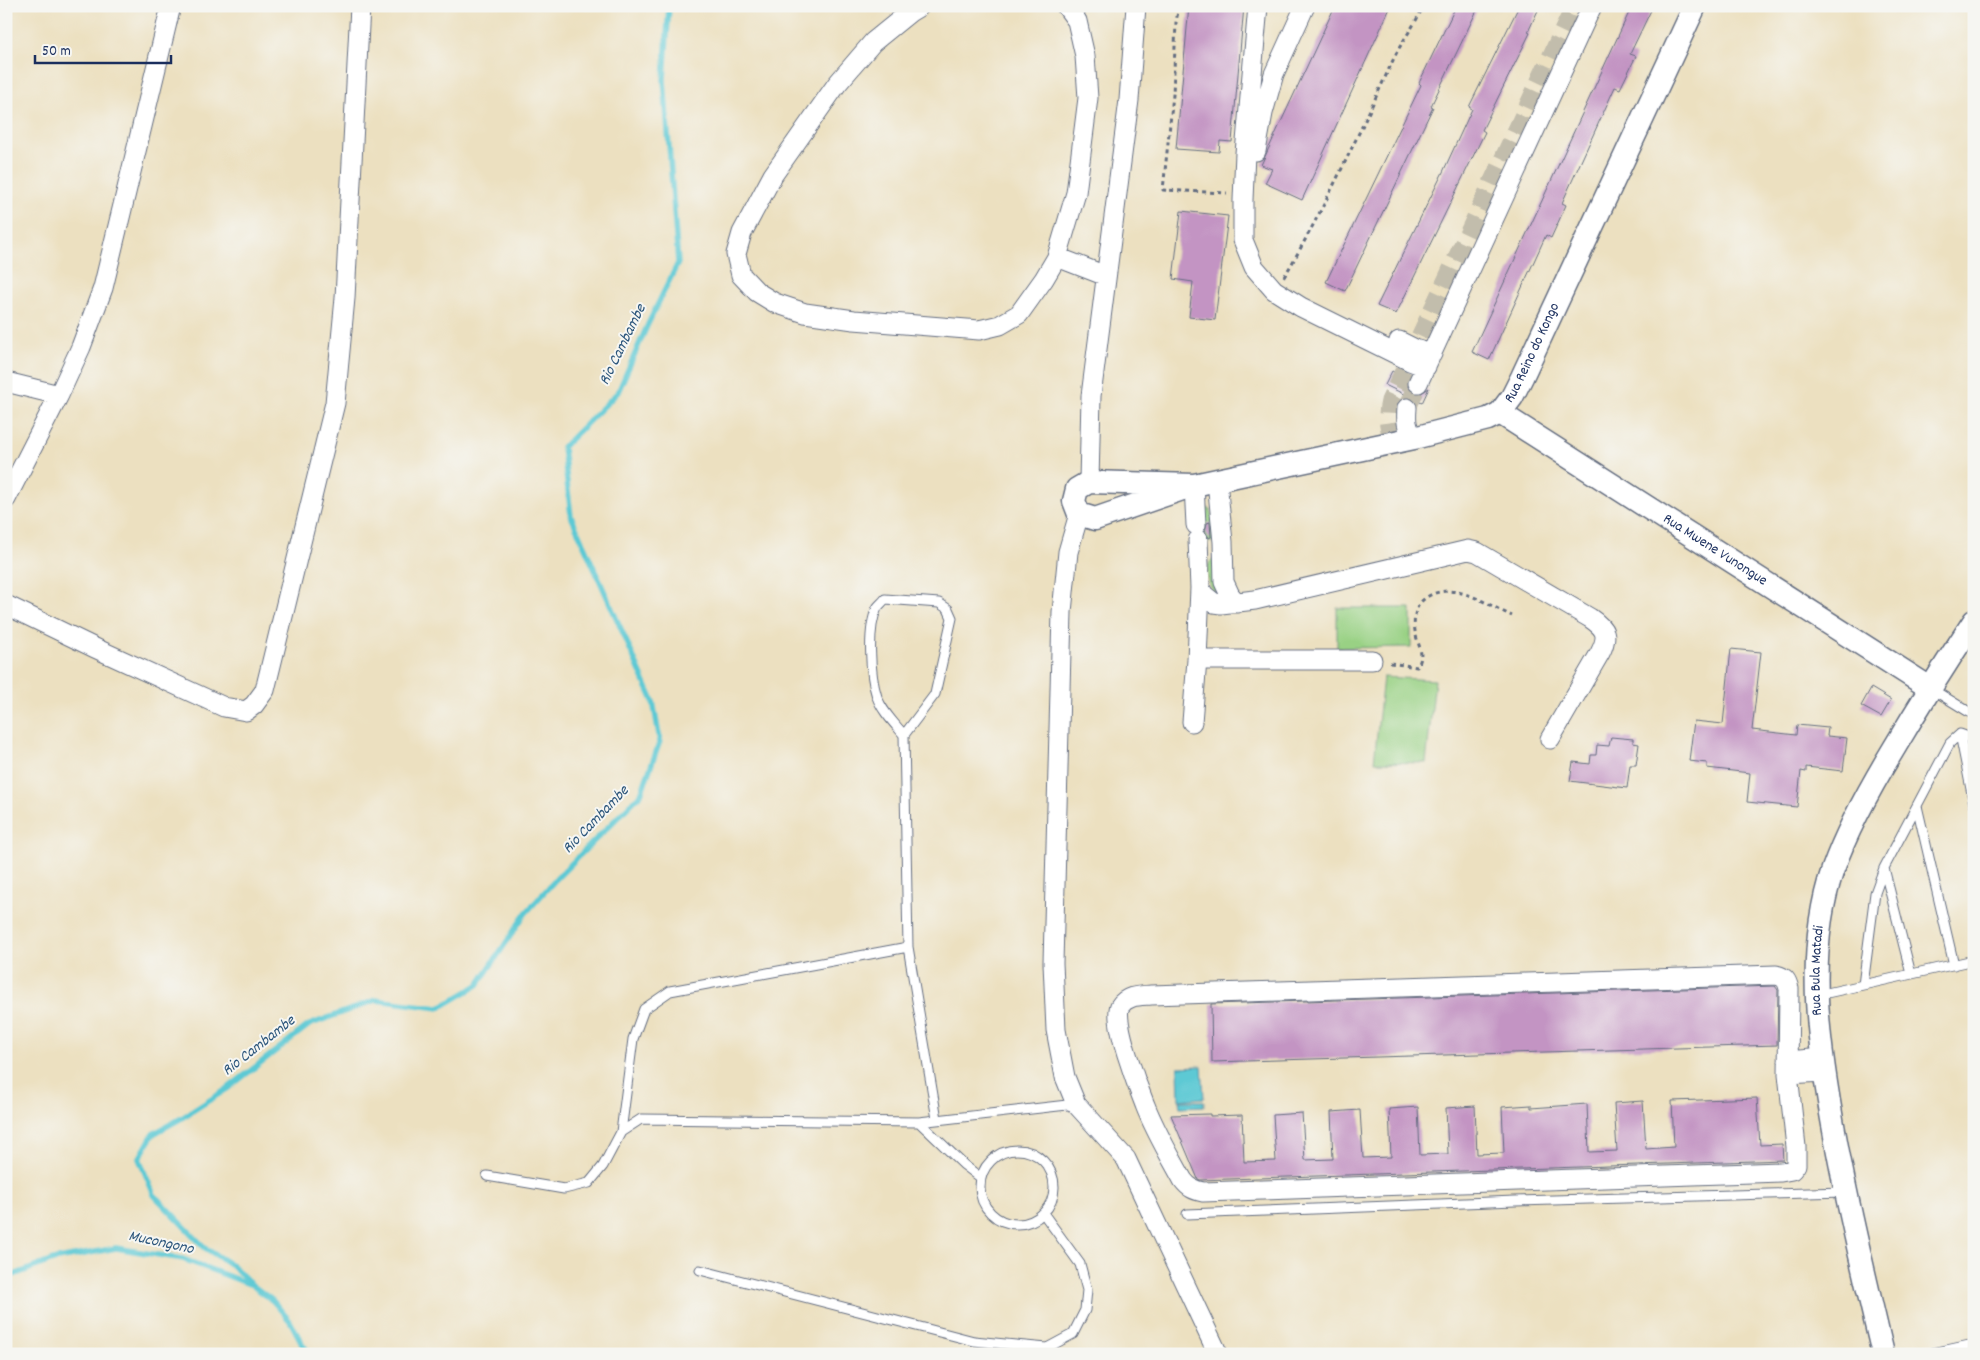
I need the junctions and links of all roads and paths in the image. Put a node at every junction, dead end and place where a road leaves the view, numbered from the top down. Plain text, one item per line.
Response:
1 (171, 6) edge
2 (360, 6) edge
3 (920, 6) edge
4 (1066, 6) edge
5 (1136, 6) edge
6 (1179, 6) edge
7 (1258, 6) edge
8 (1304, 6) edge
9 (1423, 6) edge
10 (1592, 6) edge
11 (1694, 6) edge
12 (1243, 194) junction
13 (1057, 257) junction
14 (1106, 276) junction
15 (1282, 280) junction
16 (1425, 368) junction
17 (6, 382) edge
18 (59, 395) junction
19 (1407, 408) tunnel mouth
20 (1500, 413) junction
21 (1414, 438) junction
22 (1217, 481) junction
23 (1089, 482) junction
24 (1194, 485) junction
25 (6, 499) edge
26 (1079, 514) junction
27 (1197, 537) junction
28 (1223, 542) junction
29 (1200, 588) junction
30 (1237, 603) junction
31 (6, 605) edge
32 (1512, 616) dead end
33 (1974, 621) edge
34 (1197, 660) junction
35 (1372, 660) joint
36 (1930, 688) junction
37 (1974, 716) edge
38 (1192, 722) dead end
39 (1960, 734) junction
40 (904, 735) junction
41 (1550, 739) dead end
42 (1974, 739) edge
43 (1974, 804) edge
44 (1917, 806) junction
45 (1884, 868) junction
46 (908, 946) junction
47 (1974, 960) edge
48 (1954, 965) junction
49 (1911, 974) junction
50 (1863, 985) junction
51 (1818, 995) junction
52 (1823, 1065) junction
53 (1788, 1067) junction
54 (1076, 1104) junction
55 (937, 1119) junction
56 (919, 1122) junction
57 (621, 1132) junction
58 (487, 1176) dead end
59 (981, 1178) junction
60 (1845, 1192) junction
61 (1043, 1213) junction
62 (1187, 1214) dead end
63 (700, 1270) dead end
64 (1974, 1344) edge
65 (1218, 1354) edge
66 (1883, 1354) edge
67 (1928, 1354) edge

1 - 18 street
2 - 31 street
3 - 13 street
4 - 13 street
5 - 14 street
6 - 12 path
7 - 12 street
8 - 15 street
9 - 15 path
10 - 16 street
11 - 20 street, Rua Reino do Kongo
12 - 16 street
13 - 14 street
14 - 23 street
15 - 16 street
17 - 18 street
18 - 25 street
19 - 21 street
20 - 21 street, Rua Reino do Kongo
20 - 36 street, Rua Mwene Vunongue
21 - 22 street, Rua Reino do Kongo
22 - 24 street, Rua Reino do Kongo
22 - 28 street
23 - 24 street, Rua Reino do Kongo
23 - 26 street
24 - 26 street, Rua Reino do Kongo
24 - 27 street
26 - 54 street
27 - 28 street
27 - 29 street
28 - 30 street
29 - 30 street
29 - 34 street
30 - 41 street
32 - 35 path
33 - 36 street, Rua Bula Matadi
34 - 35 street
34 - 38 street
36 - 37 lane
36 - 51 street, Rua Bula Matadi
39 - 42 lane
39 - 43 lane
39 - 44 lane
40 - 40 lane
40 - 46 lane
44 - 45 lane
44 - 48 lane
45 - 49 lane
45 - 50 lane
46 - 55 lane
46 - 57 lane
47 - 48 lane
48 - 49 lane
49 - 50 lane
50 - 51 lane
51 - 52 street, Rua Bula Matadi
52 - 53 street
52 - 60 street, Rua Bula Matadi
53 - 53 street
54 - 55 lane
54 - 65 street
55 - 56 lane
56 - 57 lane
56 - 59 lane
57 - 58 lane
59 - 61 lane
59 - 61 lane
60 - 62 lane
60 - 66 street, Rua Bula Matadi
61 - 63 lane
64 - 67 lane

